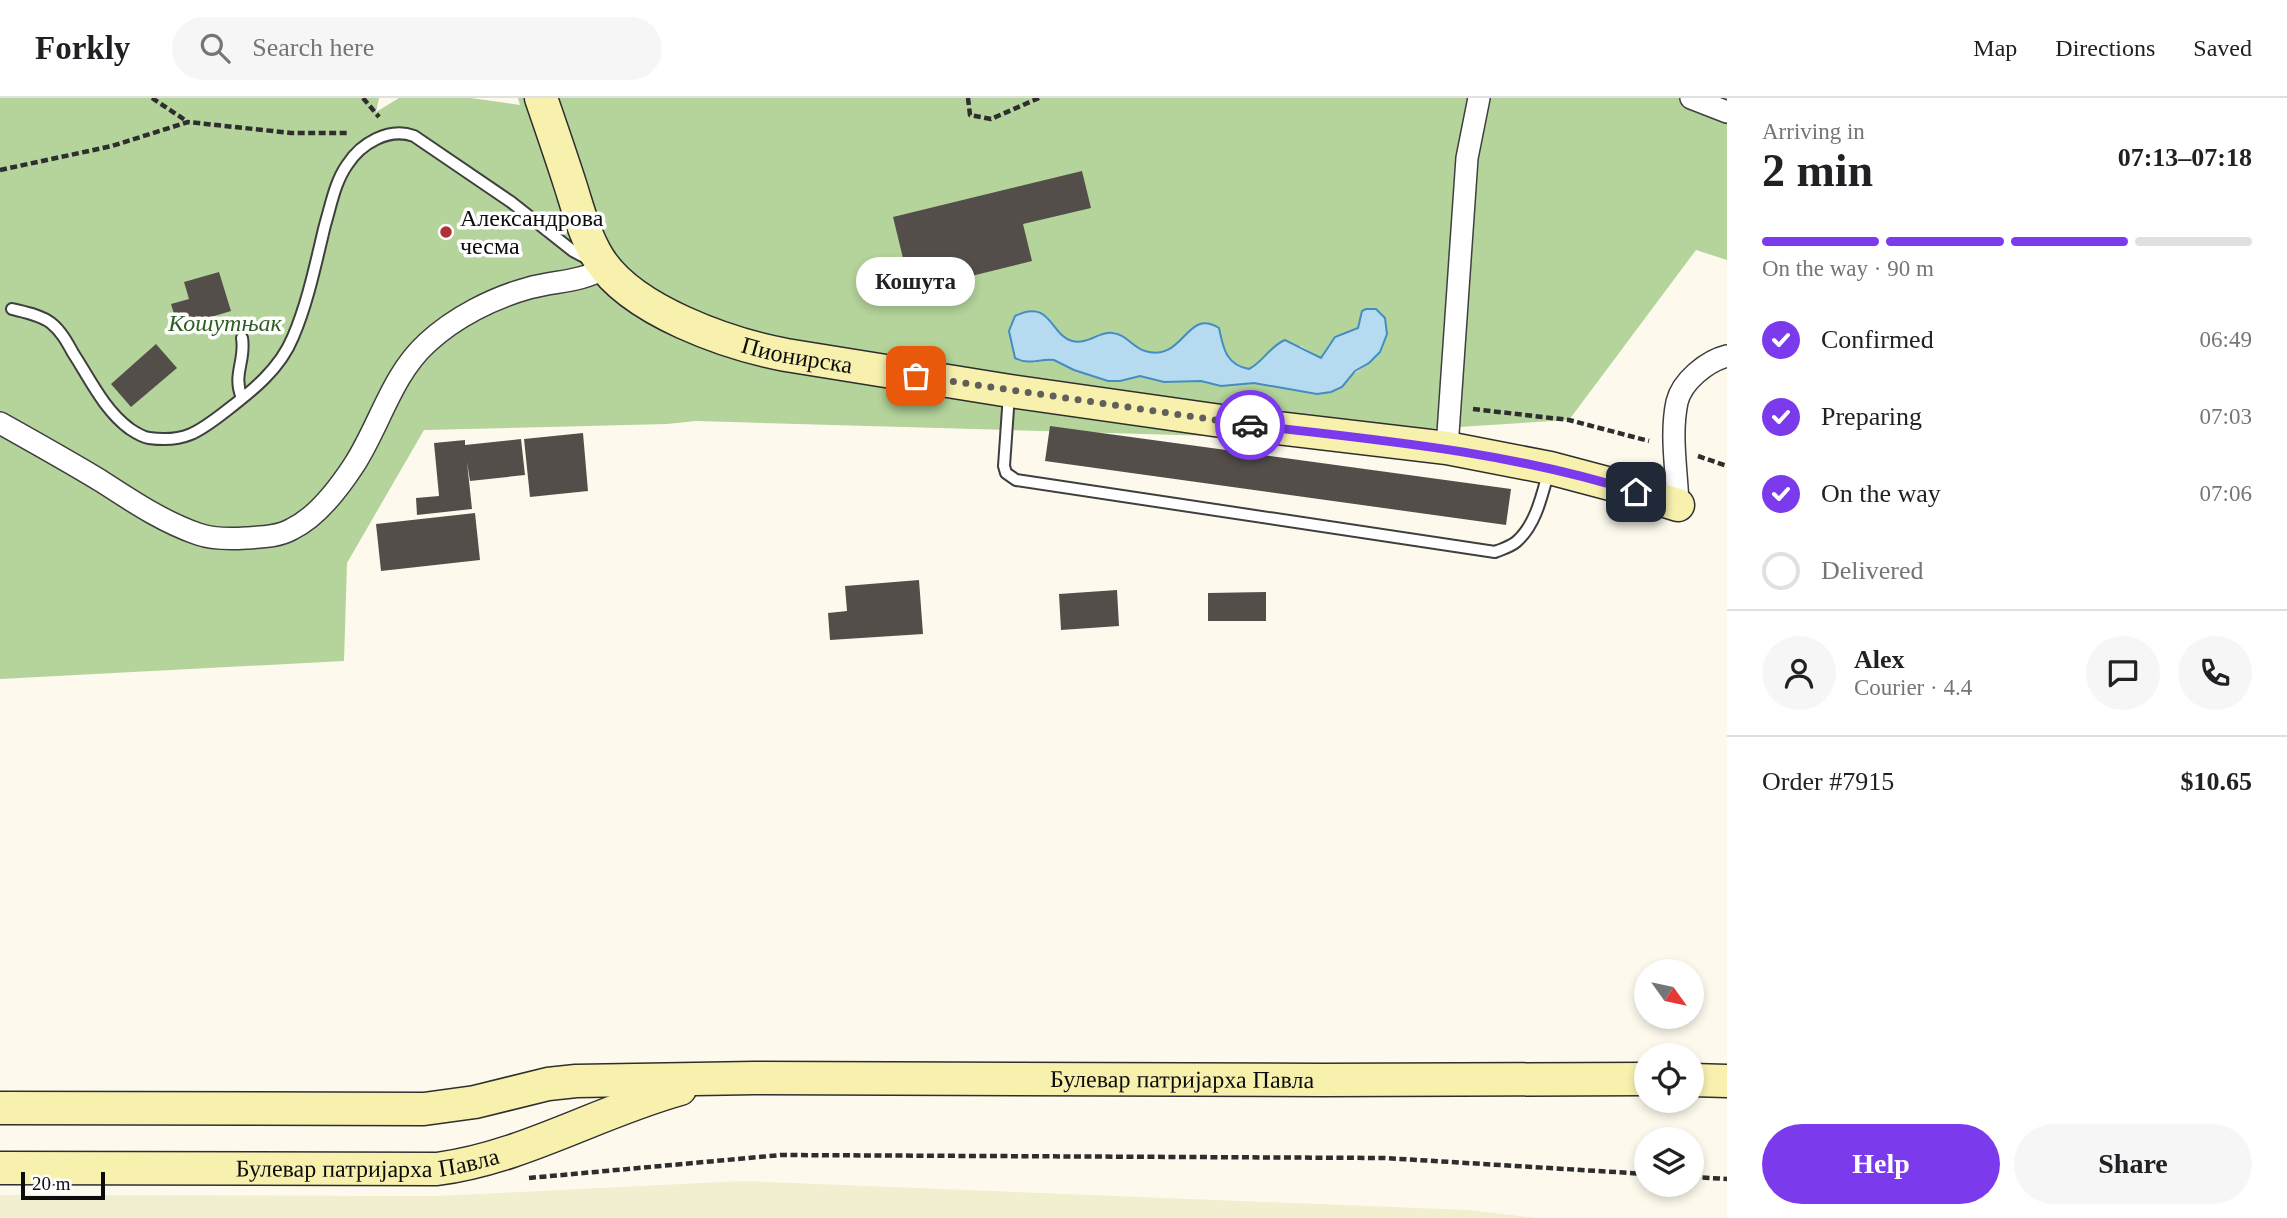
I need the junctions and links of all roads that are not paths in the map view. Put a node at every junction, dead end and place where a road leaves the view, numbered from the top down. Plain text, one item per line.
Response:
1 (541, 98) edge
2 (1479, 98) edge
3 (1691, 98) edge
4 (1727, 112) edge
5 (605, 268) junction
6 (12, 309) dead end
7 (242, 338) dead end
8 (1727, 356) edge
9 (1010, 391) junction
10 (242, 398) junction
11 (0, 423) edge
12 (1447, 448) junction
13 (1550, 468) junction
14 (1678, 505) joint
15 (718, 1078) junction
16 (1634, 1079) edge
17 (1704, 1080) edge
18 (1727, 1081) edge
19 (0, 1108) edge
20 (0, 1168) edge

1 - 5 main road, Пионирска
2 - 12 street
3 - 4 street
5 - 9 main road, Пионирска
5 - 10 lane
5 - 11 street
6 - 10 lane
7 - 10 lane
8 - 14 street, Пионирска
9 - 12 main road, Пионирска
9 - 13 lane
12 - 13 main road, Пионирска
13 - 14 main road, Пионирска
15 - 16 main road, Булевар патријарха Павла
15 - 19 main road, Булевар патријарха Павла
15 - 20 main road, Булевар патријарха Павла
17 - 18 main road

